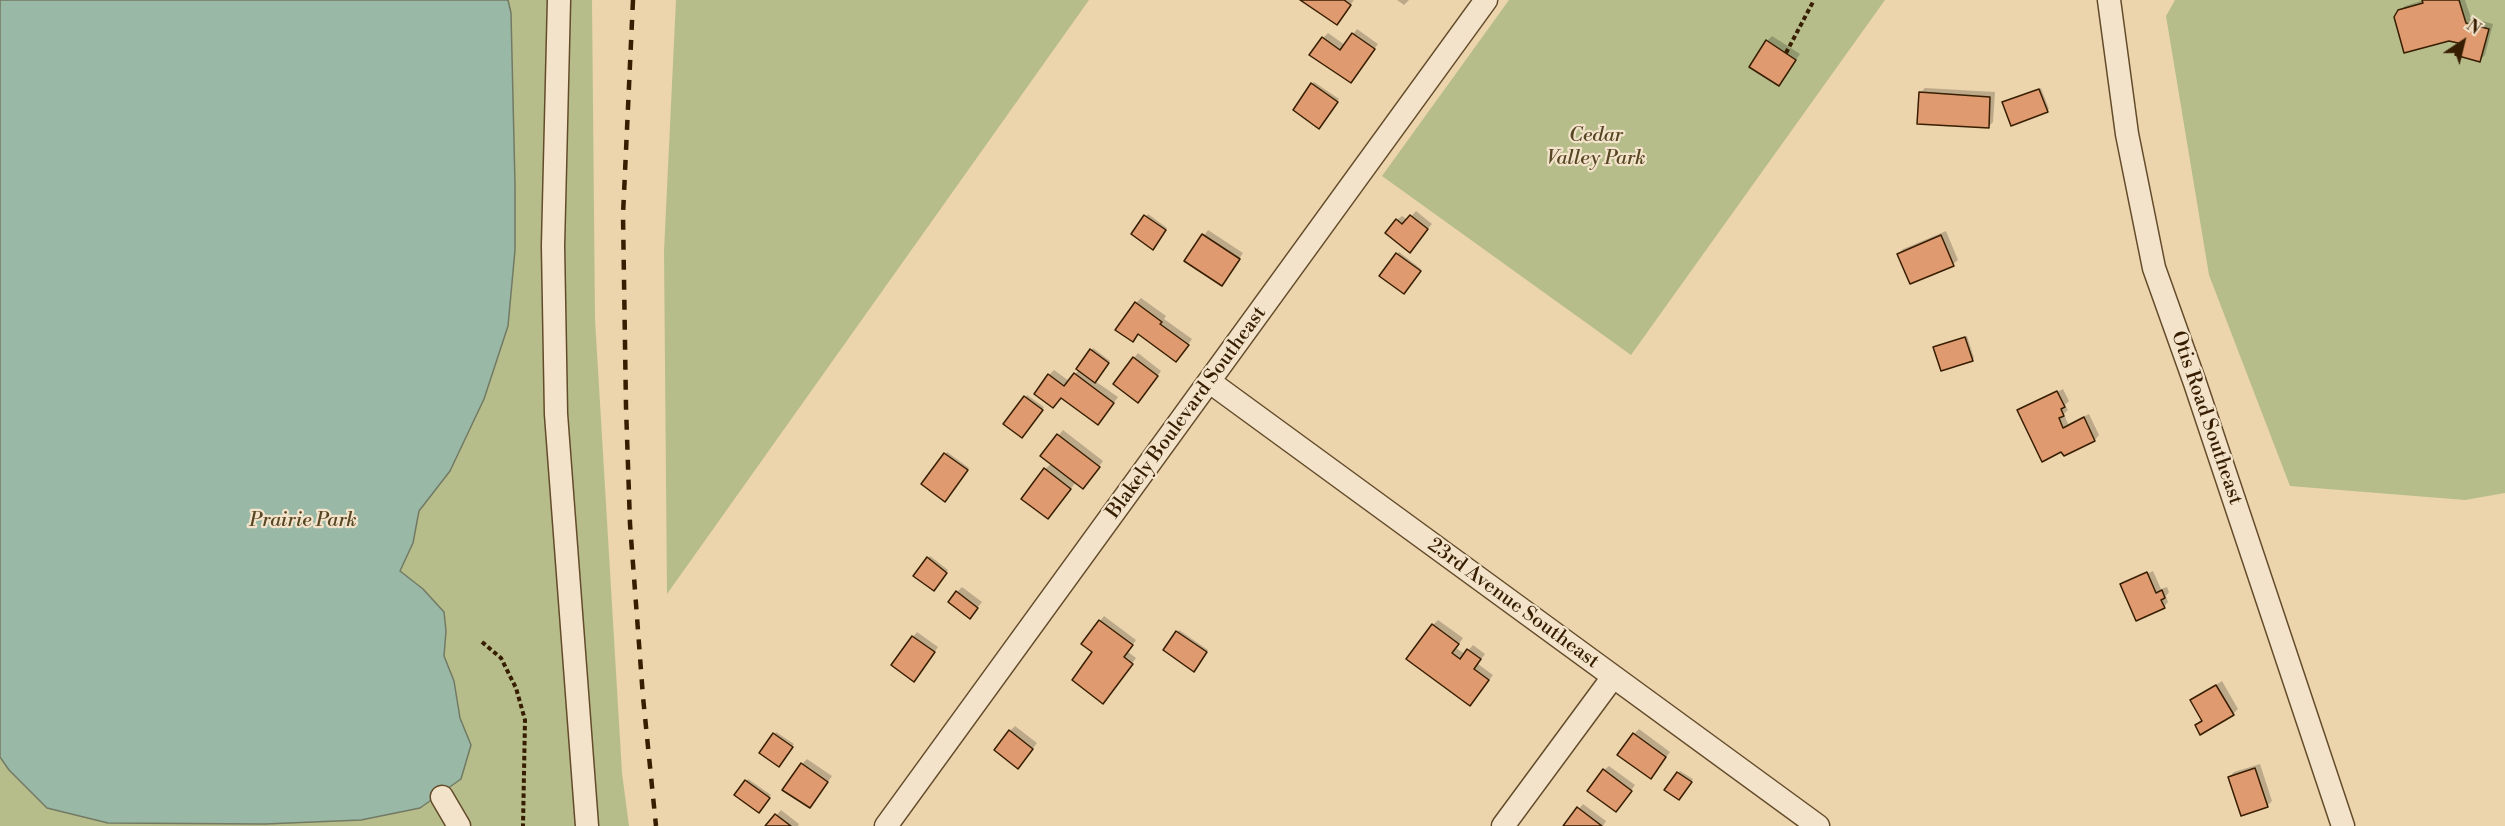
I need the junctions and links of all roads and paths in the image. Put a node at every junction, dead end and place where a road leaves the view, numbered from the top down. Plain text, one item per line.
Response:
1 (559, 0) edge
2 (1486, 0) edge
3 (1815, 0) edge
4 (2109, 0) edge
5 (1786, 53) dead end
6 (1210, 382) junction
7 (482, 642) dead end
8 (1613, 677) junction
9 (442, 797) dead end
10 (459, 826) edge
11 (523, 826) edge
12 (587, 826) edge
13 (886, 826) edge
14 (1503, 826) edge
15 (1818, 826) edge
16 (2343, 826) edge

1 - 12 street
2 - 6 street, Blakely Boulevard Southeast
3 - 5 path
4 - 16 street, Otis Road Southeast
6 - 8 street, 23rd Avenue Southeast
6 - 13 street, Blakely Boulevard Southeast
7 - 11 path
8 - 14 street
8 - 15 street, 23rd Avenue Southeast
9 - 10 street

